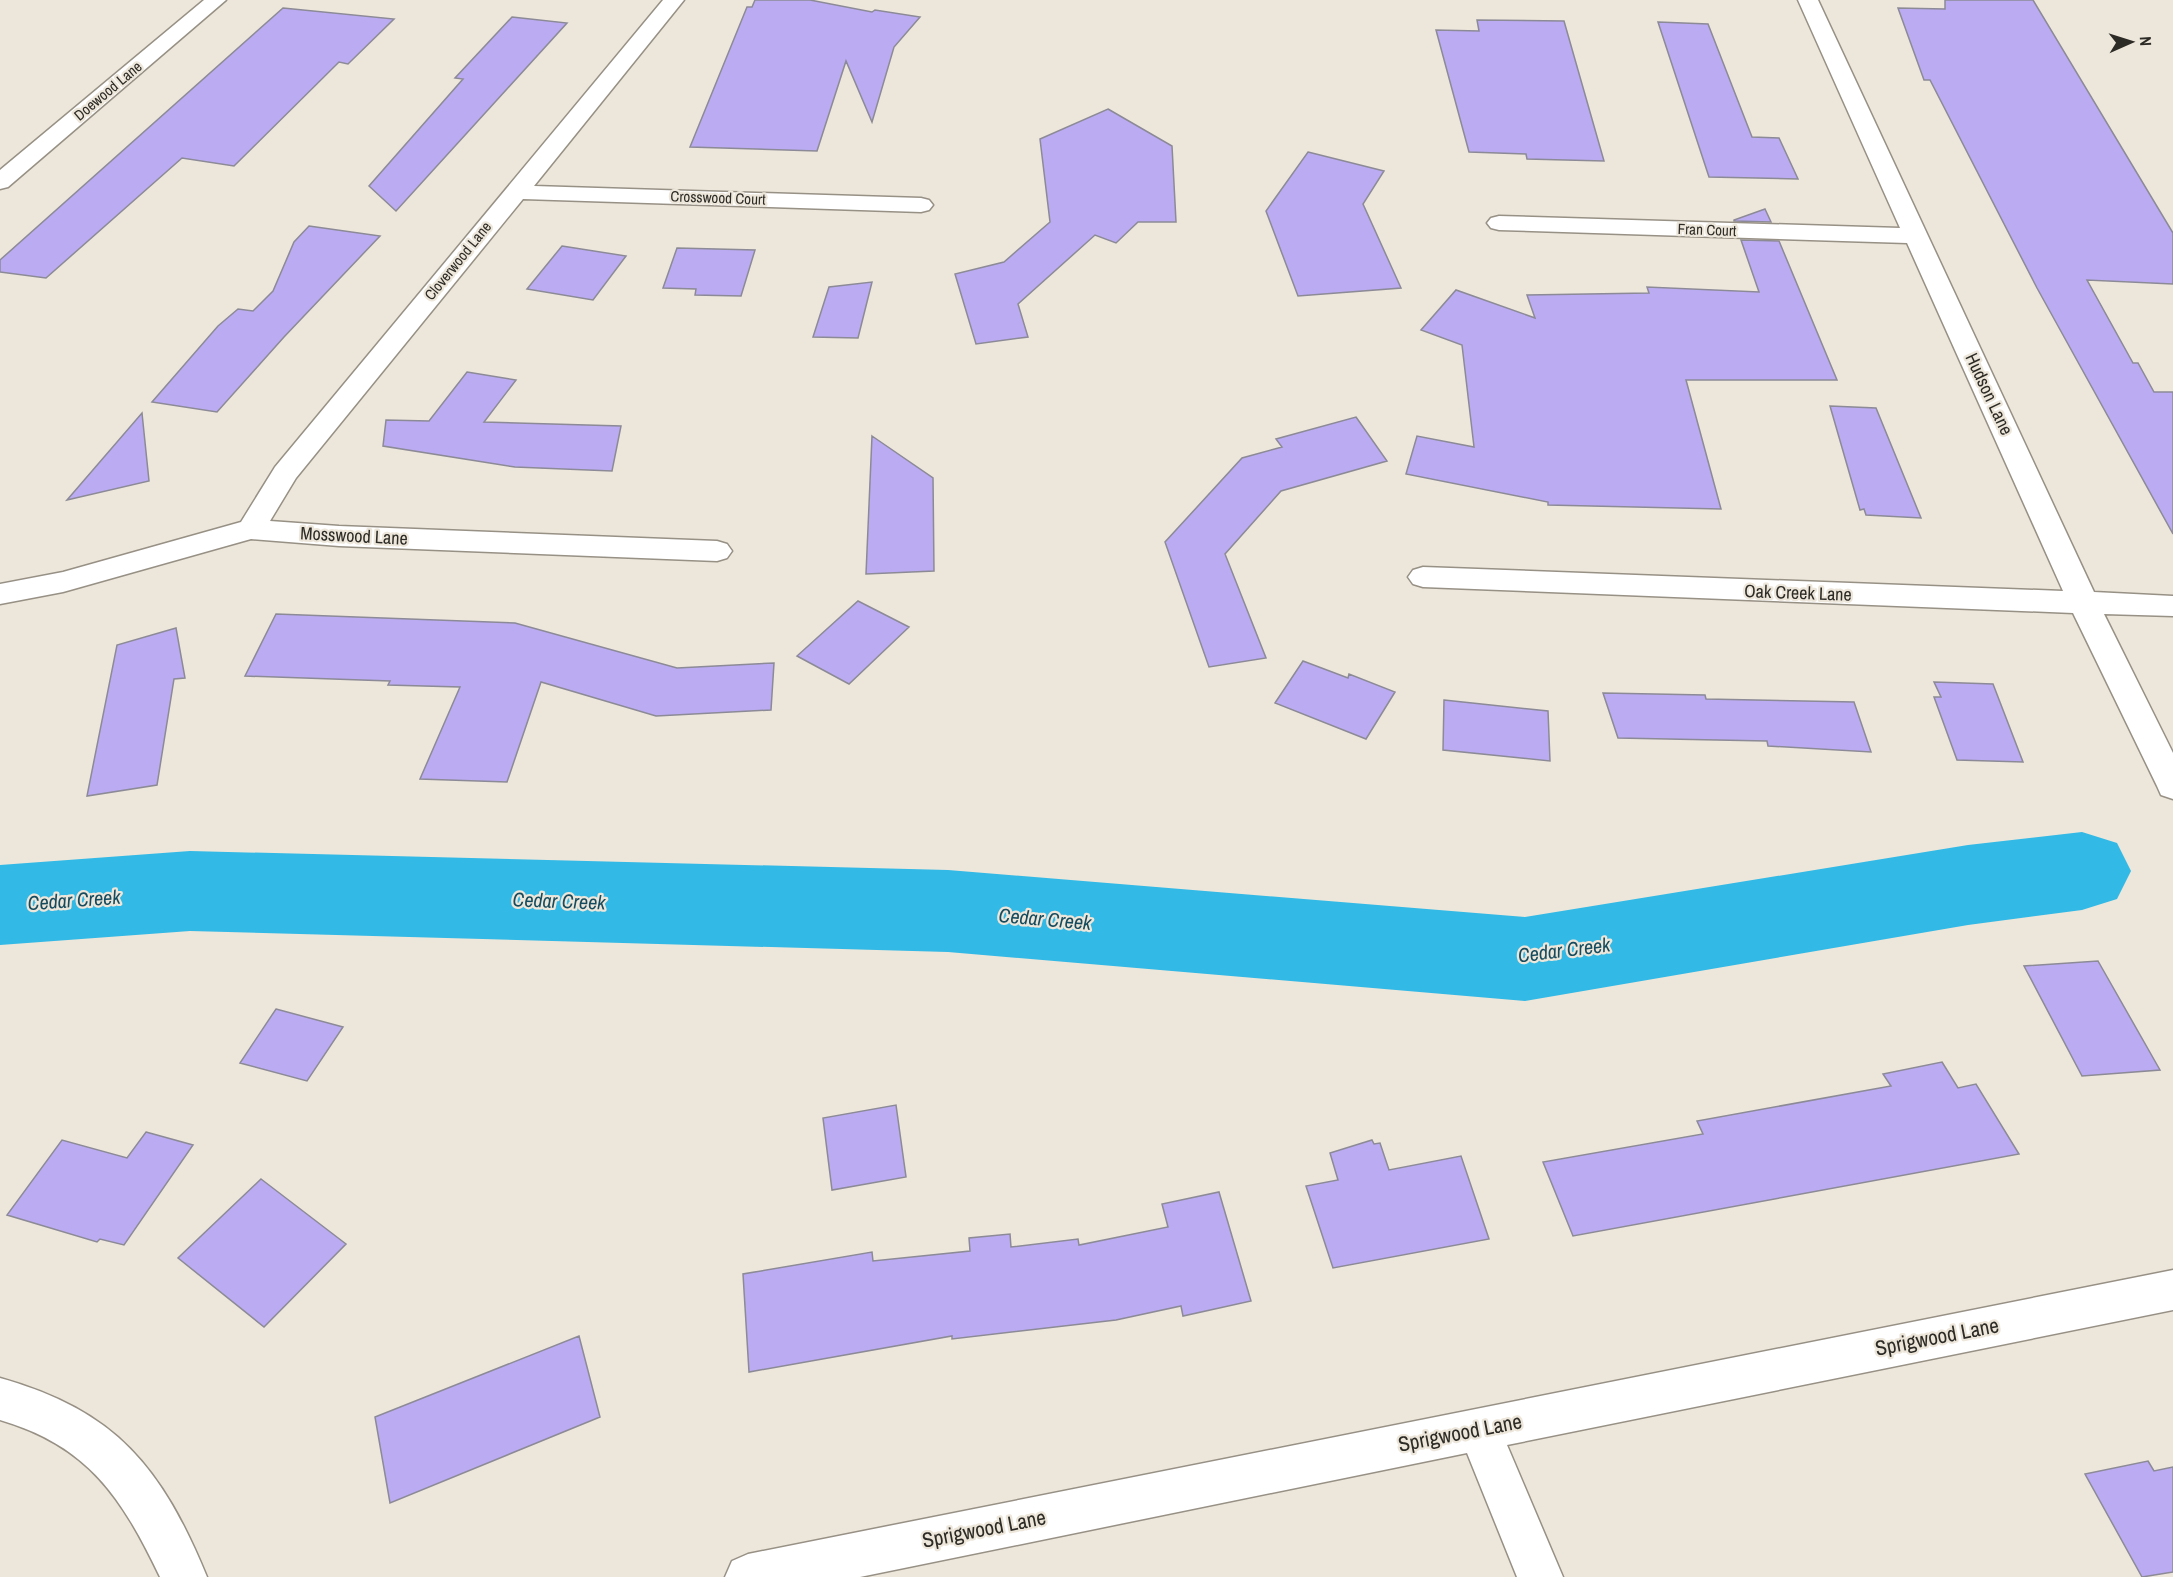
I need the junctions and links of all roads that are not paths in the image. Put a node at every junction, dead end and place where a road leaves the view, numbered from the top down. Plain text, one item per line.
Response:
1 (216, 0) edge
2 (674, 0) edge
3 (1808, 0) edge
4 (0, 182) edge
5 (515, 192) junction
6 (921, 206) dead end
7 (1498, 223) dead end
8 (1916, 236) junction
9 (250, 529) junction
10 (717, 551) dead end
11 (1423, 577) dead end
12 (0, 594) edge
13 (2083, 602) junction
14 (2173, 606) edge
15 (2173, 786) edge
16 (2173, 1290) edge
17 (0, 1398) edge
18 (1479, 1430) junction
19 (184, 1577) edge
20 (748, 1577) edge
21 (1540, 1577) edge

1 - 4 street, Doewood Lane
2 - 5 street, Cloverwood Lane
3 - 8 street, Hudson Lane
5 - 6 street, Crosswood Court
5 - 9 street, Cloverwood Lane
7 - 8 street, Fran Court
8 - 13 street, Hudson Lane
9 - 10 street, Mosswood Lane
9 - 12 street, Mosswood Lane
11 - 13 street, Oak Creek Lane
13 - 14 street, Oak Creek Lane
13 - 15 street, Hudson Lane
16 - 18 street, Sprigwood Lane
17 - 19 street
18 - 20 street, Sprigwood Lane
18 - 21 street

